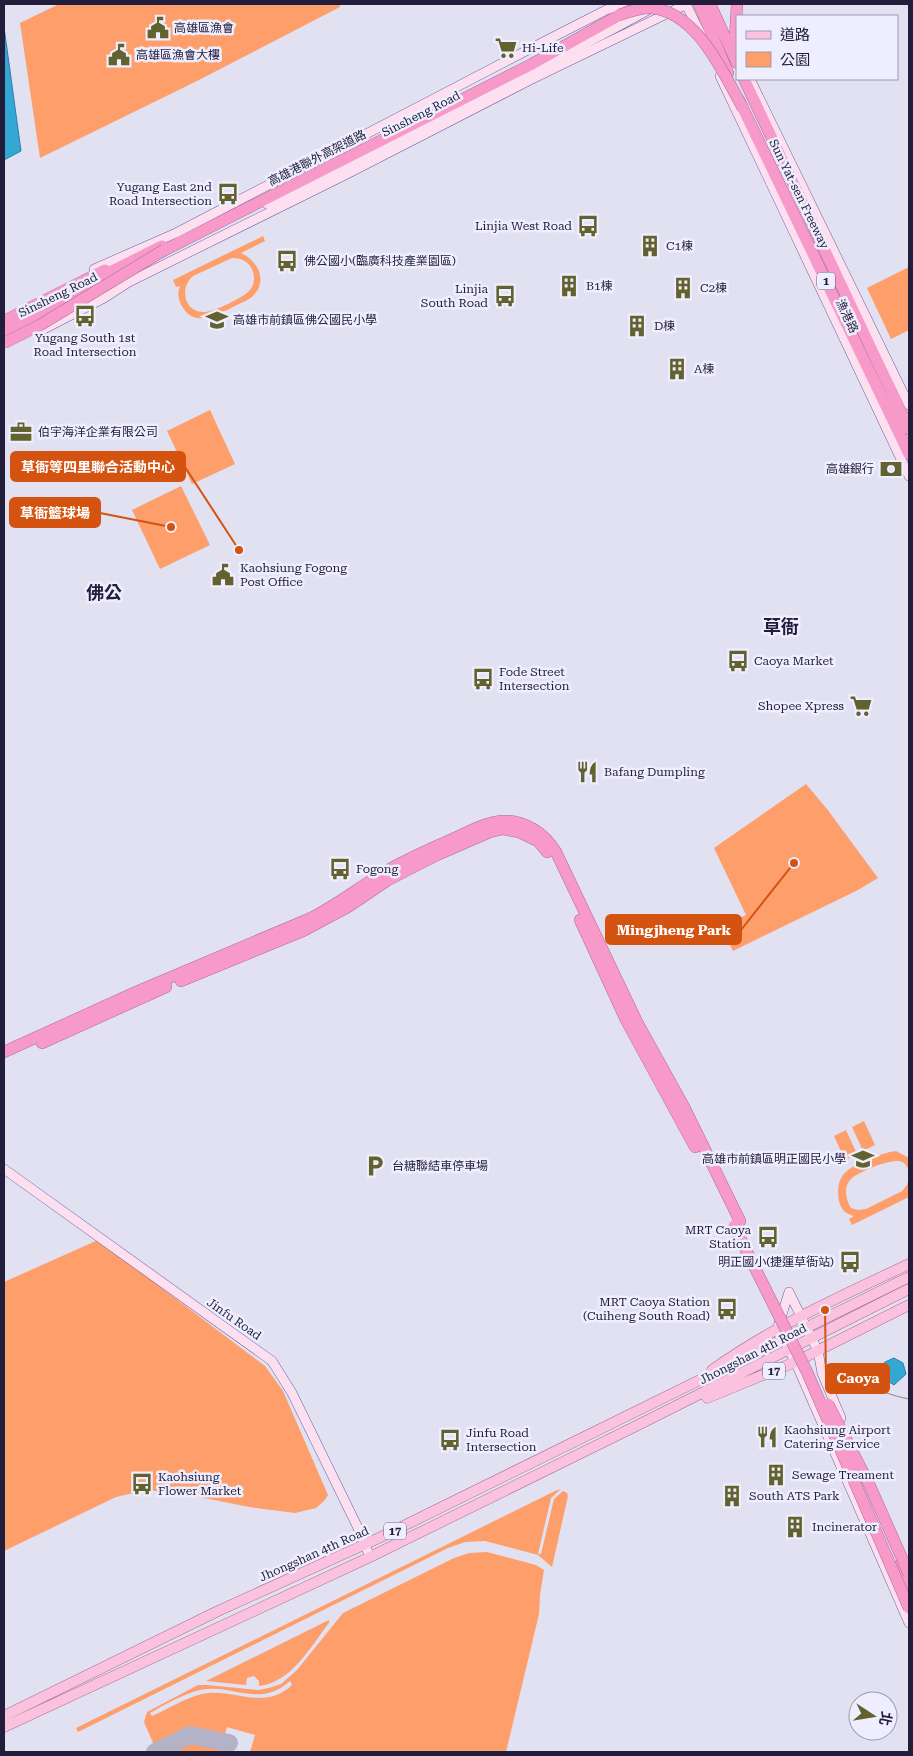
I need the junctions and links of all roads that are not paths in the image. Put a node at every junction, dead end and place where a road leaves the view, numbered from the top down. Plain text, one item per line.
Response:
1 (625, 4) edge
2 (640, 4) edge
3 (659, 4) edge
4 (674, 4) edge
5 (690, 4) edge
6 (712, 4) edge
7 (736, 4) edge
8 (618, 15) junction
9 (619, 36) junction
10 (736, 43) edge
11 (736, 49) edge
12 (736, 61) edge
13 (747, 80) edge
14 (747, 80) edge
15 (743, 108) junction
16 (163, 248) junction
17 (104, 298) junction
18 (4, 316) edge
19 (4, 322) edge
20 (4, 327) edge
21 (4, 332) edge
22 (4, 336) edge
23 (4, 343) edge
24 (4, 349) edge
25 (909, 405) edge
26 (909, 429) edge
27 (909, 454) edge
28 (909, 476) edge
29 (4, 1052) edge
30 (4, 1060) edge
31 (4, 1169) edge
32 (737, 1224) junction
33 (909, 1264) edge
34 (909, 1277) edge
35 (909, 1289) edge
36 (909, 1305) edge
37 (800, 1315) junction
38 (778, 1327) junction
39 (806, 1328) junction
40 (812, 1338) junction
41 (784, 1340) junction
42 (789, 1350) junction
43 (818, 1351) junction
44 (795, 1362) junction
45 (688, 1387) junction
46 (825, 1406) junction
47 (634, 1428) junction
48 (846, 1430) junction
49 (828, 1436) junction
50 (365, 1544) junction
51 (370, 1557) junction
52 (909, 1564) edge
53 (909, 1574) edge
54 (909, 1581) edge
55 (909, 1586) edge
56 (909, 1597) edge
57 (909, 1604) edge
58 (909, 1608) edge
59 (909, 1623) edge
60 (4, 1716) edge
61 (4, 1727) edge

1 - 16 highway, 高雄港聯外高架道路
1 - 18 street, Sinsheng Road
2 - 8 highway, 高雄港聯外高架道路, bridge
3 - 22 street, Sinsheng Road
4 - 9 street, Sinsheng Road
5 - 9 street, Sinsheng Road
5 - 15 highway, bridge
5 - 17 street, Sinsheng Road
5 - 28 street, 漁港路
6 - 11 street
6 - 12 highway
7 - 10 highway
8 - 15 highway, bridge
8 - 16 highway, 高雄港聯外高架道路
9 - 17 street, Sinsheng Road
13 - 26 highway, Sun Yat-sen Freeway / 1
14 - 25 street, 漁港路
15 - 27 highway, Sun Yat-sen Freeway / 1
16 - 19 highway
16 - 20 highway, 高雄港聯外高架道路
16 - 21 highway, 高雄港聯外高架道路, bridge
16 - 23 highway, bridge
17 - 24 street, Sinsheng Road
29 - 32 highway
30 - 32 highway
31 - 50 street, Jinfu Road
32 - 46 highway, bridge
33 - 37 main road, Jhongshan 4th Road / 17
34 - 39 main road, Jhongshan 4th Road / 17
35 - 40 main road, Jhongshan 4th Road / 17
36 - 43 main road, Jhongshan 4th Road / 17
37 - 38 main road, Jhongshan 4th Road / 17
37 - 38 street
37 - 39 street
38 - 41 street
38 - 45 main road, Jhongshan 4th Road / 17
39 - 40 street
39 - 41 main road, Jhongshan 4th Road / 17
40 - 42 main road, Jhongshan 4th Road / 17
40 - 43 street
41 - 42 street
41 - 45 main road, Jhongshan 4th Road / 17
42 - 44 street
42 - 47 main road, Jhongshan 4th Road / 17
43 - 44 main road, Jhongshan 4th Road / 17
43 - 48 street
44 - 47 main road, Jhongshan 4th Road / 17
44 - 49 street
45 - 50 main road, Jhongshan 4th Road / 17
46 - 53 highway, bridge
46 - 55 highway, bridge
46 - 56 highway, bridge
46 - 58 highway, bridge
47 - 51 main road, Jhongshan 4th Road / 17
48 - 52 street
48 - 54 street
49 - 57 street
49 - 59 street
50 - 51 street, Jinfu Road
50 - 60 main road, Jhongshan 4th Road / 17
51 - 61 main road, Jhongshan 4th Road / 17

